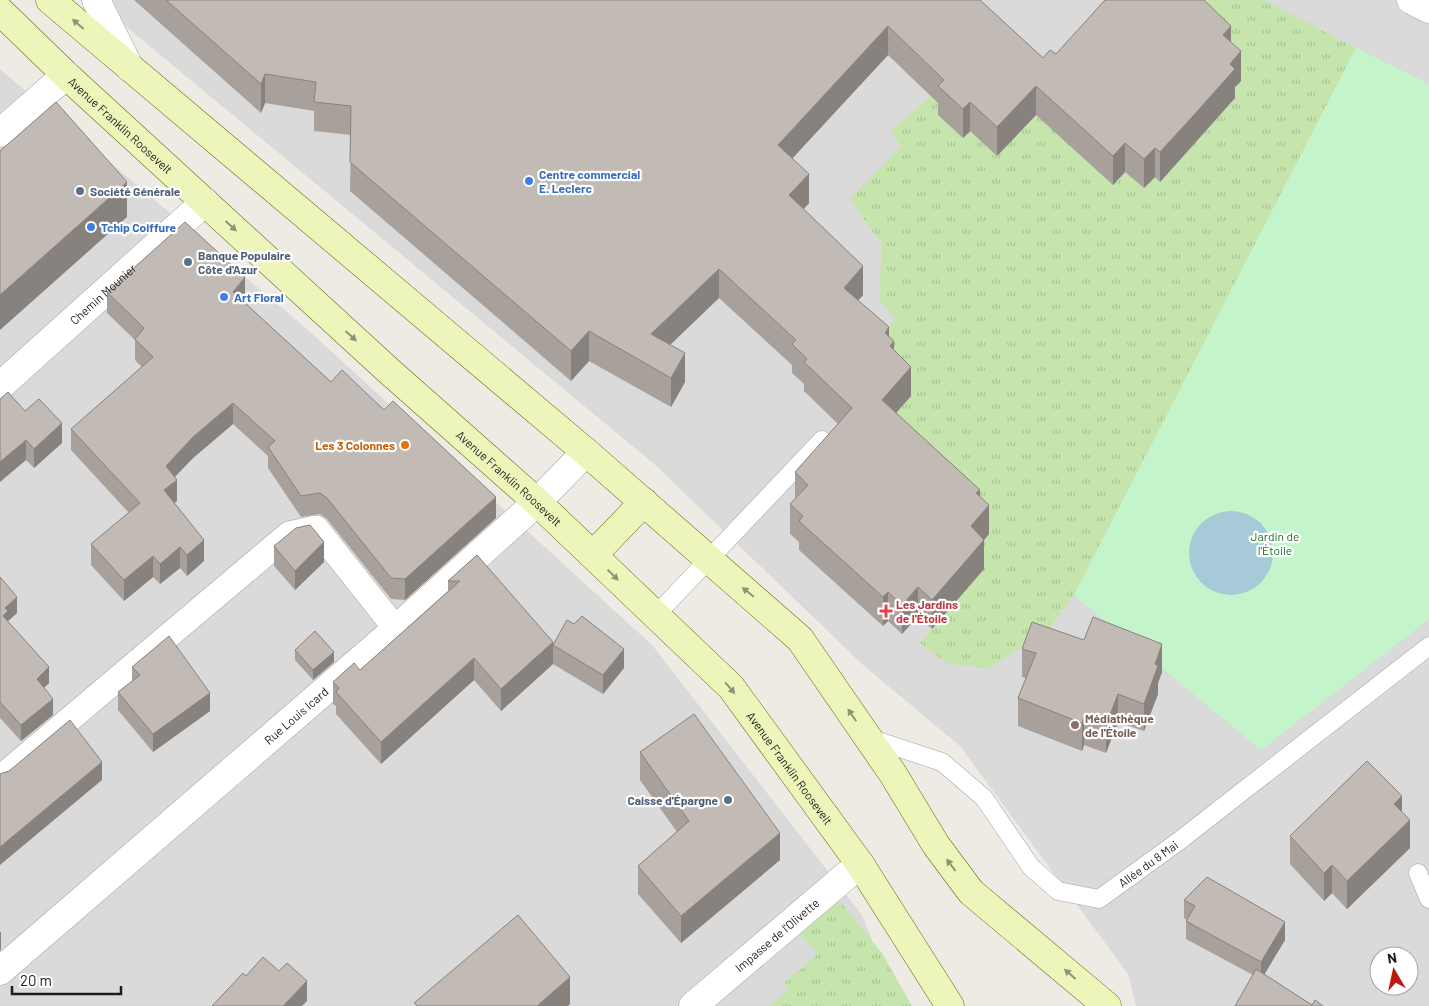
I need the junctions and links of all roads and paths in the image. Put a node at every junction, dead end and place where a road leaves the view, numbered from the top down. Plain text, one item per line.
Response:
1 (50, 0) edge
2 (96, 0) edge
3 (1411, 0) edge
4 (1429, 9) edge
5 (0, 11) edge
6 (129, 67) junction
7 (66, 75) junction
8 (0, 133) edge
9 (205, 202) junction
10 (0, 386) edge
11 (822, 440) edge
12 (586, 452) junction
13 (537, 502) junction
14 (644, 502) junction
15 (593, 555) junction
16 (709, 559) junction
17 (655, 616) junction
18 (396, 629) junction
19 (1429, 646) edge
20 (868, 738) junction
21 (0, 778) edge
22 (860, 864) junction
23 (1418, 873) dead end
24 (1429, 898) edge
25 (0, 971) edge
26 (693, 1006) edge
27 (950, 1006) edge
28 (1108, 1006) edge

6 -> 1 main road
2 - 6 street
3 - 4 street
5 - 7 main road, Avenue Franklin Roosevelt
6 - 12 main road
7 - 8 street
7 - 9 main road, Avenue Franklin Roosevelt
9 - 10 street, Chemin Mounier
9 -> 13 main road, Avenue Franklin Roosevelt
11 - 16 lane
12 - 13 street, Rue Louis Icard
12 - 14 main road
13 - 15 main road, Avenue Franklin Roosevelt
13 - 18 street, Rue Louis Icard
14 - 15 main road
14 - 16 main road
15 -> 17 main road, Avenue Franklin Roosevelt
16 - 17 lane
20 -> 16 main road
17 -> 22 main road, Avenue Franklin Roosevelt
18 - 21 street
18 - 25 street, Rue Louis Icard
19 - 20 lane, Allée du 8 Mai
28 -> 20 main road
22 - 26 street, Impasse de l'Olivette
22 - 27 main road, Avenue Franklin Roosevelt
23 - 24 lane

